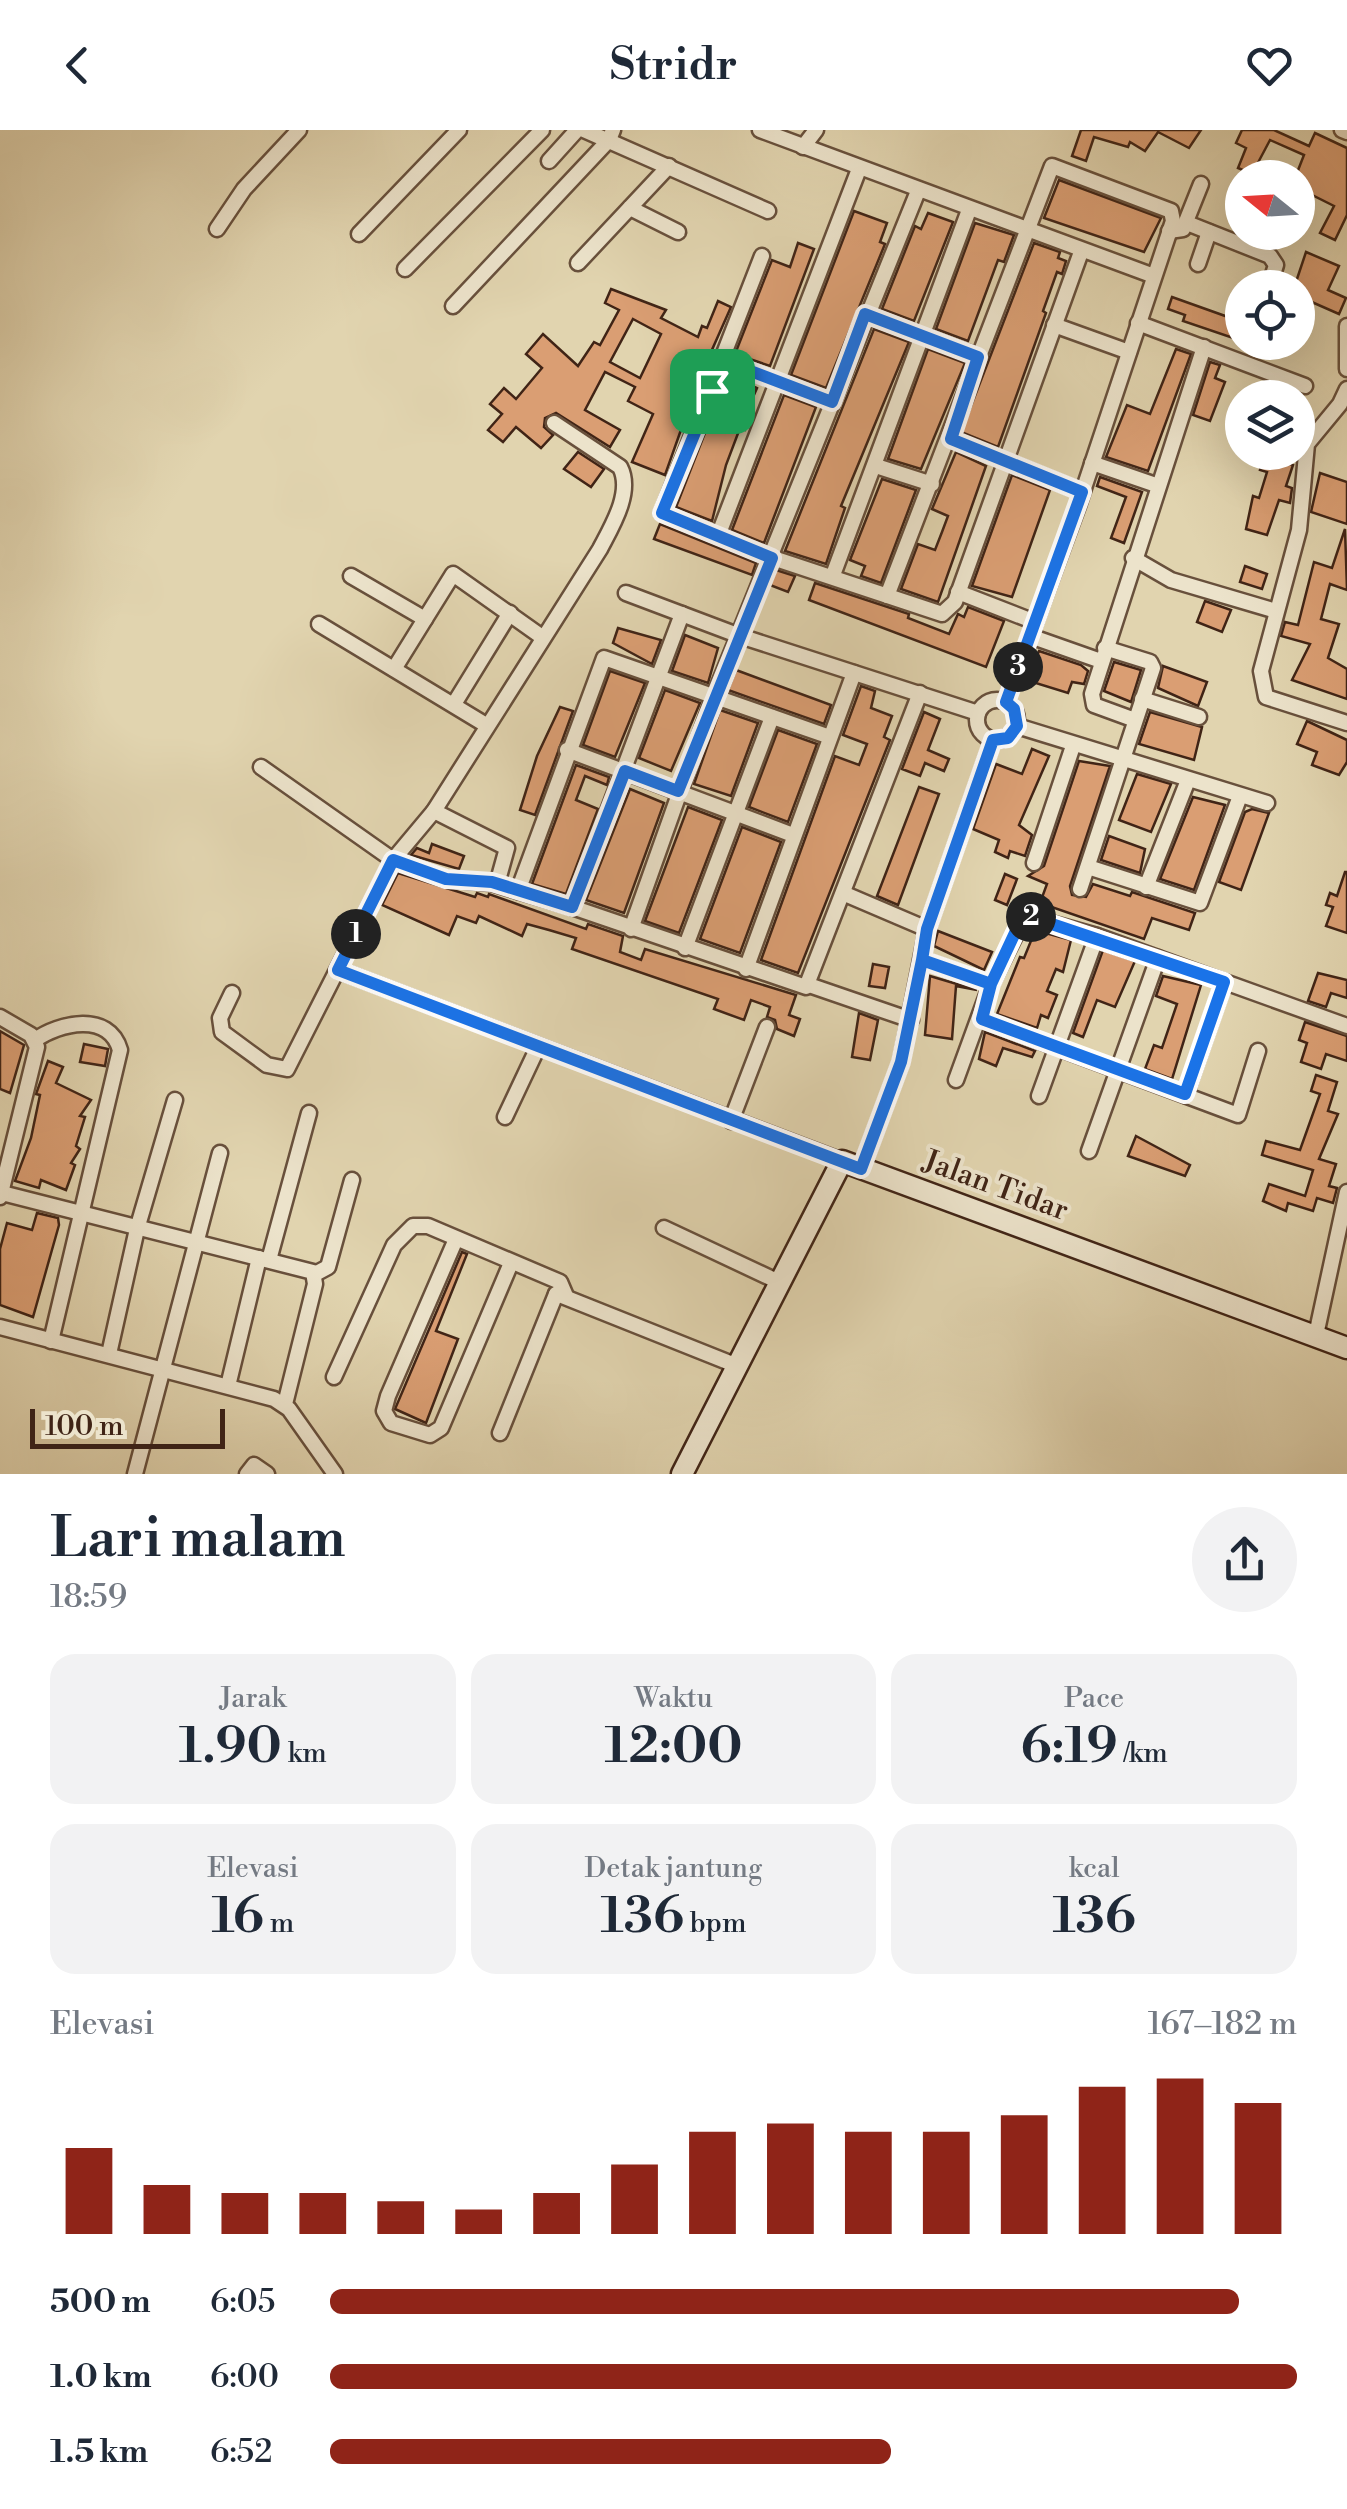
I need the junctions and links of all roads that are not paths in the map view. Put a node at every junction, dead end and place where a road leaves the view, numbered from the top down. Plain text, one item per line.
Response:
1 (299, 130) edge
2 (458, 130) edge
3 (542, 130) edge
4 (580, 130) edge
5 (760, 130) edge
6 (816, 130) edge
7 (611, 135) edge
8 (803, 147) junction
9 (549, 161) dead end
10 (670, 166) junction
11 (859, 168) junction
12 (1201, 184) dead end
13 (918, 191) junction
14 (630, 208) junction
15 (969, 210) junction
16 (768, 211) dead end
17 (1187, 223) junction
18 (217, 230) dead end
19 (1026, 231) junction
20 (1169, 231) junction
21 (678, 232) dead end
22 (1209, 232) junction
23 (359, 234) dead end
24 (1080, 252) junction
25 (762, 256) dead end
26 (578, 263) dead end
27 (1198, 264) dead end
28 (404, 268) dead end
29 (1275, 270) edge
30 (1154, 276) junction
31 (453, 306) dead end
32 (865, 314) junction
33 (1138, 323) junction
34 (1054, 324) junction
35 (1347, 326) edge
36 (924, 337) junction
37 (1204, 347) junction
38 (1128, 352) junction
39 (978, 357) junction
40 (724, 361) junction
41 (1347, 370) edge
42 (1289, 380) edge
43 (778, 382) junction
44 (1347, 388) edge
45 (832, 402) junction
46 (554, 424) dead end
47 (951, 439) junction
48 (1006, 461) junction
49 (1092, 463) junction
50 (876, 466) junction
51 (932, 484) junction
52 (1156, 485) junction
53 (1082, 492) junction
54 (718, 536) junction
55 (772, 558) junction
56 (1133, 558) junction
57 (351, 576) dead end
58 (833, 576) junction
59 (958, 592) junction
60 (626, 593) dead end
61 (888, 596) junction
62 (1276, 611) junction
63 (510, 614) junction
64 (682, 614) junction
65 (425, 619) junction
66 (319, 624) dead end
67 (1033, 629) junction
68 (740, 636) junction
69 (542, 637) junction
70 (1103, 654) junction
71 (394, 669) junction
72 (854, 673) junction
73 (659, 675) junction
74 (920, 693) junction
75 (714, 696) junction
76 (1142, 699) junction
77 (1006, 702) junction
78 (454, 704) junction
79 (978, 713) junction
80 (772, 717) junction
81 (1198, 717) dead end
82 (1135, 720) junction
83 (1347, 723) edge
84 (486, 724) junction
85 (1017, 726) junction
86 (830, 737) junction
87 (993, 740) junction
88 (1073, 746) junction
89 (568, 750) junction
90 (1123, 760) junction
91 (261, 767) dead end
92 (625, 771) junction
93 (1188, 780) junction
94 (678, 791) junction
95 (1240, 796) junction
96 (1267, 804) dead end
97 (434, 811) junction
98 (736, 812) junction
99 (794, 835) junction
100 (393, 860) junction
101 (1034, 862) dead end
102 (1088, 868) junction
103 (497, 884) junction
104 (1146, 888) junction
105 (1080, 889) dead end
106 (518, 891) junction
107 (845, 894) junction
108 (572, 907) junction
109 (631, 929) junction
110 (927, 929) junction
111 (1097, 936) junction
112 (686, 948) junction
113 (1158, 958) junction
114 (922, 960) junction
115 (746, 969) junction
116 (338, 970) junction
117 (1224, 982) junction
118 (991, 984) junction
119 (809, 985) junction
120 (232, 993) dead end
121 (0, 1017) edge
122 (982, 1019) junction
123 (911, 1020) junction
124 (1347, 1026) edge
125 (767, 1027) dead end
126 (36, 1040) junction
127 (538, 1046) junction
128 (1057, 1047) junction
129 (1258, 1052) dead end
130 (1118, 1069) junction
131 (956, 1080) dead end
132 (1185, 1094) junction
133 (1039, 1096) dead end
134 (174, 1100) dead end
135 (310, 1113) dead end
136 (504, 1117) dead end
137 (731, 1121) junction
138 (1089, 1151) dead end
139 (220, 1153) dead end
140 (851, 1165) junction
141 (352, 1180) dead end
142 (1347, 1192) edge
143 (1, 1196) edge
144 (79, 1215) junction
145 (664, 1228) dead end
146 (137, 1229) junction
147 (456, 1239) junction
148 (199, 1244) junction
149 (264, 1259) junction
150 (511, 1263) junction
151 (315, 1274) junction
152 (779, 1282) junction
153 (556, 1294) junction
154 (0, 1327) edge
155 (1316, 1335) junction
156 (52, 1342) junction
157 (1347, 1348) edge
158 (110, 1354) junction
159 (735, 1365) junction
160 (164, 1368) junction
161 (334, 1378) dead end
162 (228, 1386) junction
163 (285, 1404) junction
164 (500, 1434) dead end
165 (134, 1474) edge
166 (246, 1474) edge
167 (267, 1474) edge
168 (334, 1474) edge
169 (682, 1474) edge

1 - 18 street
2 - 23 street
3 - 28 street
4 - 7 street
4 - 9 street
5 - 8 street
6 - 8 street
7 - 10 street
7 - 31 street
8 - 11 street
10 - 14 street
10 - 16 street
11 - 13 street
11 - 43 street
12 - 17 street
13 - 15 street
13 - 32 street
14 - 21 street
14 - 26 street
15 - 19 street
15 - 36 street
17 - 20 street
17 - 22 street
19 - 20 street
19 - 24 street
19 - 39 street
20 - 30 street
22 - 27 street
22 - 29 street
24 - 30 street
24 - 34 street
25 - 40 street
30 - 33 street
32 - 36 street
32 - 45 street
33 - 37 street
33 - 38 street
34 - 38 street
34 - 48 street
35 - 41 street
36 - 39 street
36 - 50 street
37 - 42 street
37 - 52 street
38 - 49 street
39 - 47 street
40 - 43 street
40 - 54 street
43 - 45 street
43 - 54 street
44 - 62 street
45 - 55 street
46 - 69 street
47 - 48 street
47 - 51 street
48 - 53 street
48 - 59 street
49 - 52 street
49 - 53 street
50 - 51 street
50 - 58 street
51 - 61 street
52 - 56 street
53 - 67 street
54 - 55 street
55 - 58 street
55 - 68 street
56 - 62 street
56 - 70 street
57 - 65 street
58 - 61 street
59 - 61 street
59 - 67 street
60 - 64 street
62 - 83 street
63 - 65 street
63 - 69 street
63 - 78 street
64 - 68 street
64 - 73 street
65 - 71 street
66 - 71 street
67 - 70 street
67 - 77 street
68 - 72 street
68 - 75 street
69 - 84 street
70 - 76 street
70 - 82 street
71 - 78 street
72 - 74 street
72 - 86 street
73 - 75 street
73 - 89 street
73 - 92 street
74 - 79 street
74 - 107 street
75 - 80 street
75 - 94 street
76 - 81 street
76 - 82 street
77 - 79 street
77 - 85 street
78 - 84 street
79 - 87 street
80 - 86 street
80 - 98 street
82 - 90 street
84 - 97 street
85 - 87 street
85 - 88 street
86 - 99 street
87 - 110 street
88 - 90 street
88 - 101 street
89 - 92 street
89 - 106 street
90 - 93 street
90 - 102 street
91 - 100 street
92 - 94 street
92 - 108 street
93 - 95 street
93 - 104 street
94 - 98 street
94 - 109 street
95 - 96 street
95 - 104 street
97 - 100 street
97 - 103 street
98 - 99 street
98 - 112 street
99 - 115 street
100 - 103 street
100 - 116 street
102 - 104 street
102 - 105 street
103 - 106 street
106 - 108 street
107 - 110 street
107 - 119 street
108 - 109 street
109 - 112 street
110 - 114 street
111 - 113 street
111 - 118 street
111 - 128 street
112 - 115 street
113 - 117 street
113 - 130 street
114 - 118 street
114 - 123 street
115 - 119 street
116 - 120 street
116 - 127 street
117 - 124 street
117 - 132 street
118 - 122 street
119 - 123 street
121 - 126 street
122 - 128 street
122 - 131 street
123 - 140 street
125 - 137 street
126 - 143 street
126 - 144 street
127 - 136 street
127 - 137 street
128 - 130 street
128 - 133 street
129 - 132 street
130 - 132 street
130 - 138 street
134 - 146 street
135 - 149 street
137 - 140 street
139 - 148 street
140 - 152 main road
140 - 155 main road, Jalan Tidar
141 - 151 street
142 - 155 street
143 - 144 street
144 - 146 street
144 - 156 street
145 - 152 street
146 - 148 street
146 - 158 street
147 - 150 street
147 - 150 street
147 - 161 street
148 - 149 street
148 - 160 street
149 - 151 street
149 - 162 street
150 - 153 street
151 - 163 street
152 - 159 main road
153 - 159 street
153 - 164 street
154 - 156 street
155 - 157 main road, Jalan Tidar
156 - 158 street
158 - 160 street
159 - 169 main road
160 - 162 street
160 - 165 street
162 - 163 street
163 - 168 street
166 - 167 street

